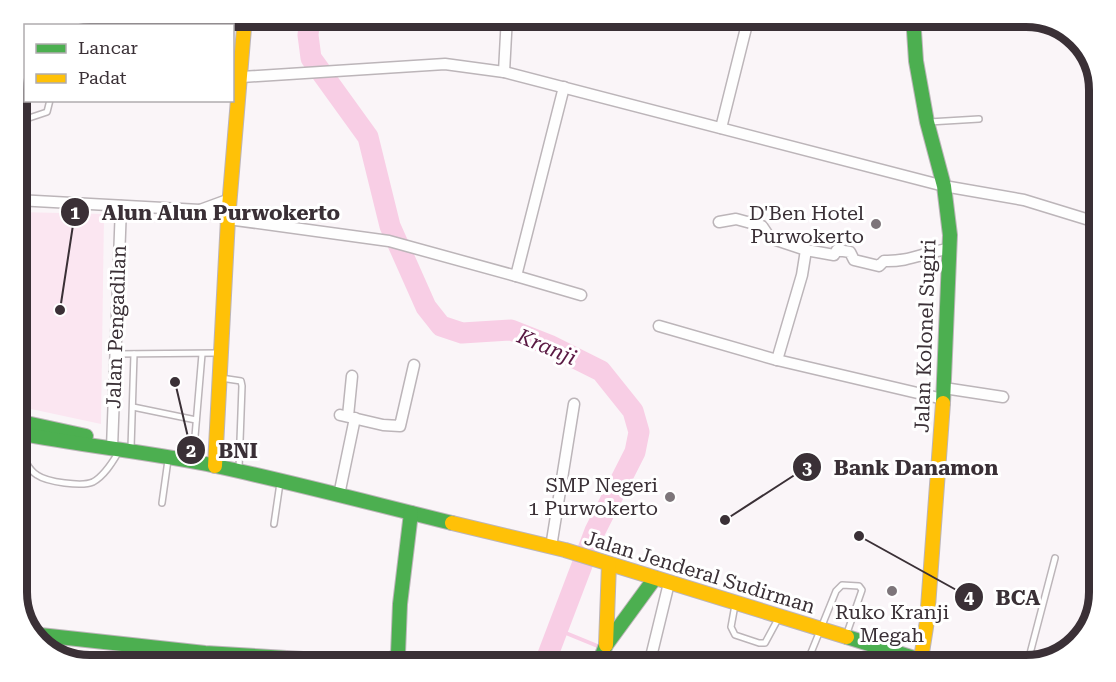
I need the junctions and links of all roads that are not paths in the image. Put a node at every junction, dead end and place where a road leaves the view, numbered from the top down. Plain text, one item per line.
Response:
1 (244, 27) edge
2 (506, 27) edge
3 (746, 27) edge
4 (914, 27) edge
5 (504, 72) junction
6 (242, 77) junction
7 (564, 87) junction
8 (50, 102) edge
9 (979, 118) dead end
10 (27, 119) edge
11 (927, 122) junction
12 (723, 129) junction
13 (944, 186) junction
14 (230, 199) junction
15 (27, 201) edge
16 (121, 206) junction
17 (200, 210) junction
18 (228, 219) junction
19 (1089, 220) edge
20 (719, 222) dead end
21 (949, 249) junction
22 (806, 250) junction
23 (516, 276) junction
24 (581, 295) dead end
25 (659, 326) dead end
26 (220, 353) junction
27 (115, 354) junction
28 (134, 354) junction
29 (202, 354) junction
30 (777, 360) junction
31 (414, 365) dead end
32 (352, 376) dead end
33 (219, 378) junction
34 (943, 393) junction
35 (1003, 397) dead end
36 (574, 404) dead end
37 (133, 407) junction
38 (348, 416) junction
39 (196, 420) junction
40 (27, 423) edge
41 (27, 435) edge
42 (116, 449) junction
43 (168, 458) junction
44 (192, 463) junction
45 (27, 464) edge
46 (215, 466) junction
47 (239, 472) junction
48 (281, 482) junction
49 (339, 495) junction
50 (162, 503) dead end
51 (411, 513) junction
52 (274, 524) dead end
53 (551, 547) junction
54 (1055, 558) dead end
55 (606, 563) junction
56 (655, 578) junction
57 (669, 583) junction
58 (735, 603) junction
59 (779, 617) junction
60 (821, 630) junction
61 (44, 635) edge
62 (845, 638) junction
63 (811, 653) joint
64 (1031, 654) edge
65 (238, 655) edge
66 (397, 655) edge
67 (602, 655) edge
68 (603, 655) edge
69 (652, 655) edge
70 (816, 655) edge
71 (896, 655) edge
72 (921, 655) edge

1 - 6 street
2 - 5 street
3 - 12 street
4 - 11 street, Jalan Kolonel Sugiri
5 - 6 street
5 - 7 street
6 - 14 street
7 - 12 street
7 - 23 street
8 - 10 lane
9 - 11 lane
11 - 13 street, Jalan Kolonel Sugiri
12 - 13 street
13 - 19 street
13 - 21 street, Jalan Kolonel Sugiri
14 - 17 street
14 - 18 street
15 - 16 street
16 - 17 street
16 - 27 street, Jalan Pengadilan
17 - 18 street
18 - 23 street
18 - 26 street
20 - 22 street
21 - 22 street
21 - 34 street, Jalan Kolonel Sugiri
22 - 30 street
23 - 24 street
25 - 30 street
26 - 29 lane
26 - 33 street
27 - 28 lane
27 - 42 street, Jalan Pengadilan
28 - 29 lane
28 - 37 lane
29 - 39 lane
30 - 34 street
31 - 38 street
32 - 38 street
33 - 46 street
33 - 47 lane
34 - 35 street
34 - 72 street, Jalan Kolonel Sugiri
36 - 53 street
37 - 39 lane
37 - 42 lane
38 - 49 street
39 - 44 lane
40 - 42 street, Jalan Jenderal Sudirman
41 - 42 street, Jalan Jenderal Sudirman
42 - 43 street, Jalan Jenderal Sudirman
42 - 45 lane
43 - 44 street, Jalan Jenderal Sudirman
43 - 50 lane
44 - 46 street, Jalan Jenderal Sudirman
46 - 47 street, Jalan Jenderal Sudirman
47 - 48 street, Jalan Jenderal Sudirman
48 - 49 street, Jalan Jenderal Sudirman
48 - 52 lane
49 - 51 street, Jalan Jenderal Sudirman
51 - 53 street, Jalan Jenderal Sudirman
51 - 66 street
53 - 55 street, Jalan Jenderal Sudirman
54 - 64 lane
55 - 56 street, Jalan Jenderal Sudirman
55 - 67 street
56 - 57 street, Jalan Jenderal Sudirman
56 - 68 street
57 - 58 street, Jalan Jenderal Sudirman
57 - 69 street
58 - 59 street, Jalan Jenderal Sudirman
58 - 59 lane
59 - 60 street, Jalan Jenderal Sudirman
60 - 62 street, Jalan Jenderal Sudirman
60 - 62 lane
60 - 63 lane
61 - 65 street
62 - 71 street, Jalan Jenderal Sudirman
63 - 70 lane

